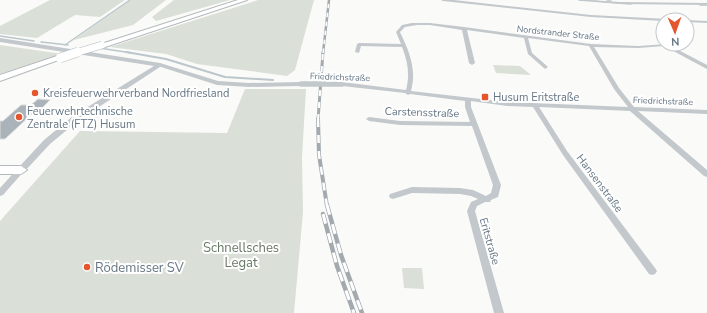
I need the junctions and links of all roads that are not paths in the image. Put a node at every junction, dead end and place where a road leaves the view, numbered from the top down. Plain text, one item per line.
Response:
1 (244, 0) edge
2 (442, 0) edge
3 (591, 0) edge
4 (707, 4) edge
5 (655, 19) edge
6 (695, 21) edge
7 (707, 22) edge
8 (464, 28) junction
9 (526, 38) junction
10 (0, 40) edge
11 (591, 45) junction
12 (405, 46) junction
13 (357, 52) dead end
14 (472, 63) dead end
15 (160, 65) junction
16 (707, 67) edge
17 (545, 68) dead end
18 (0, 78) edge
19 (408, 93) junction
20 (468, 99) junction
21 (535, 105) junction
22 (633, 110) junction
23 (707, 112) edge
24 (369, 119) dead end
25 (474, 124) junction
26 (0, 170) edge
27 (21, 170) junction
28 (707, 174) edge
29 (0, 193) edge
30 (393, 196) dead end
31 (487, 200) junction
32 (652, 271) dead end
33 (499, 313) edge

1 - 18 highway, bridge
2 - 5 street
3 - 4 street
6 - 7 street
8 - 9 street, Nordstrander Straße
8 - 12 street, Nordstrander Straße
8 - 14 street
9 - 11 street, Nordstrander Straße
9 - 17 street
10 - 15 street, Friedrichstraße
11 - 16 street, Nordstrander Straße
11 - 22 street
12 - 13 street
12 - 19 street
15 - 19 street, Friedrichstraße, bridge
15 - 27 street
19 - 20 street, Friedrichstraße
20 - 21 street, Friedrichstraße
20 - 25 street, Eritstraße
21 - 22 street, Friedrichstraße
21 - 32 street, Hansenstraße
22 - 23 street, Friedrichstraße
22 - 28 street
24 - 25 street, Carstensstraße
25 - 31 street, Eritstraße
26 - 27 highway
27 - 29 street
30 - 31 street
31 - 33 street, Eritstraße

